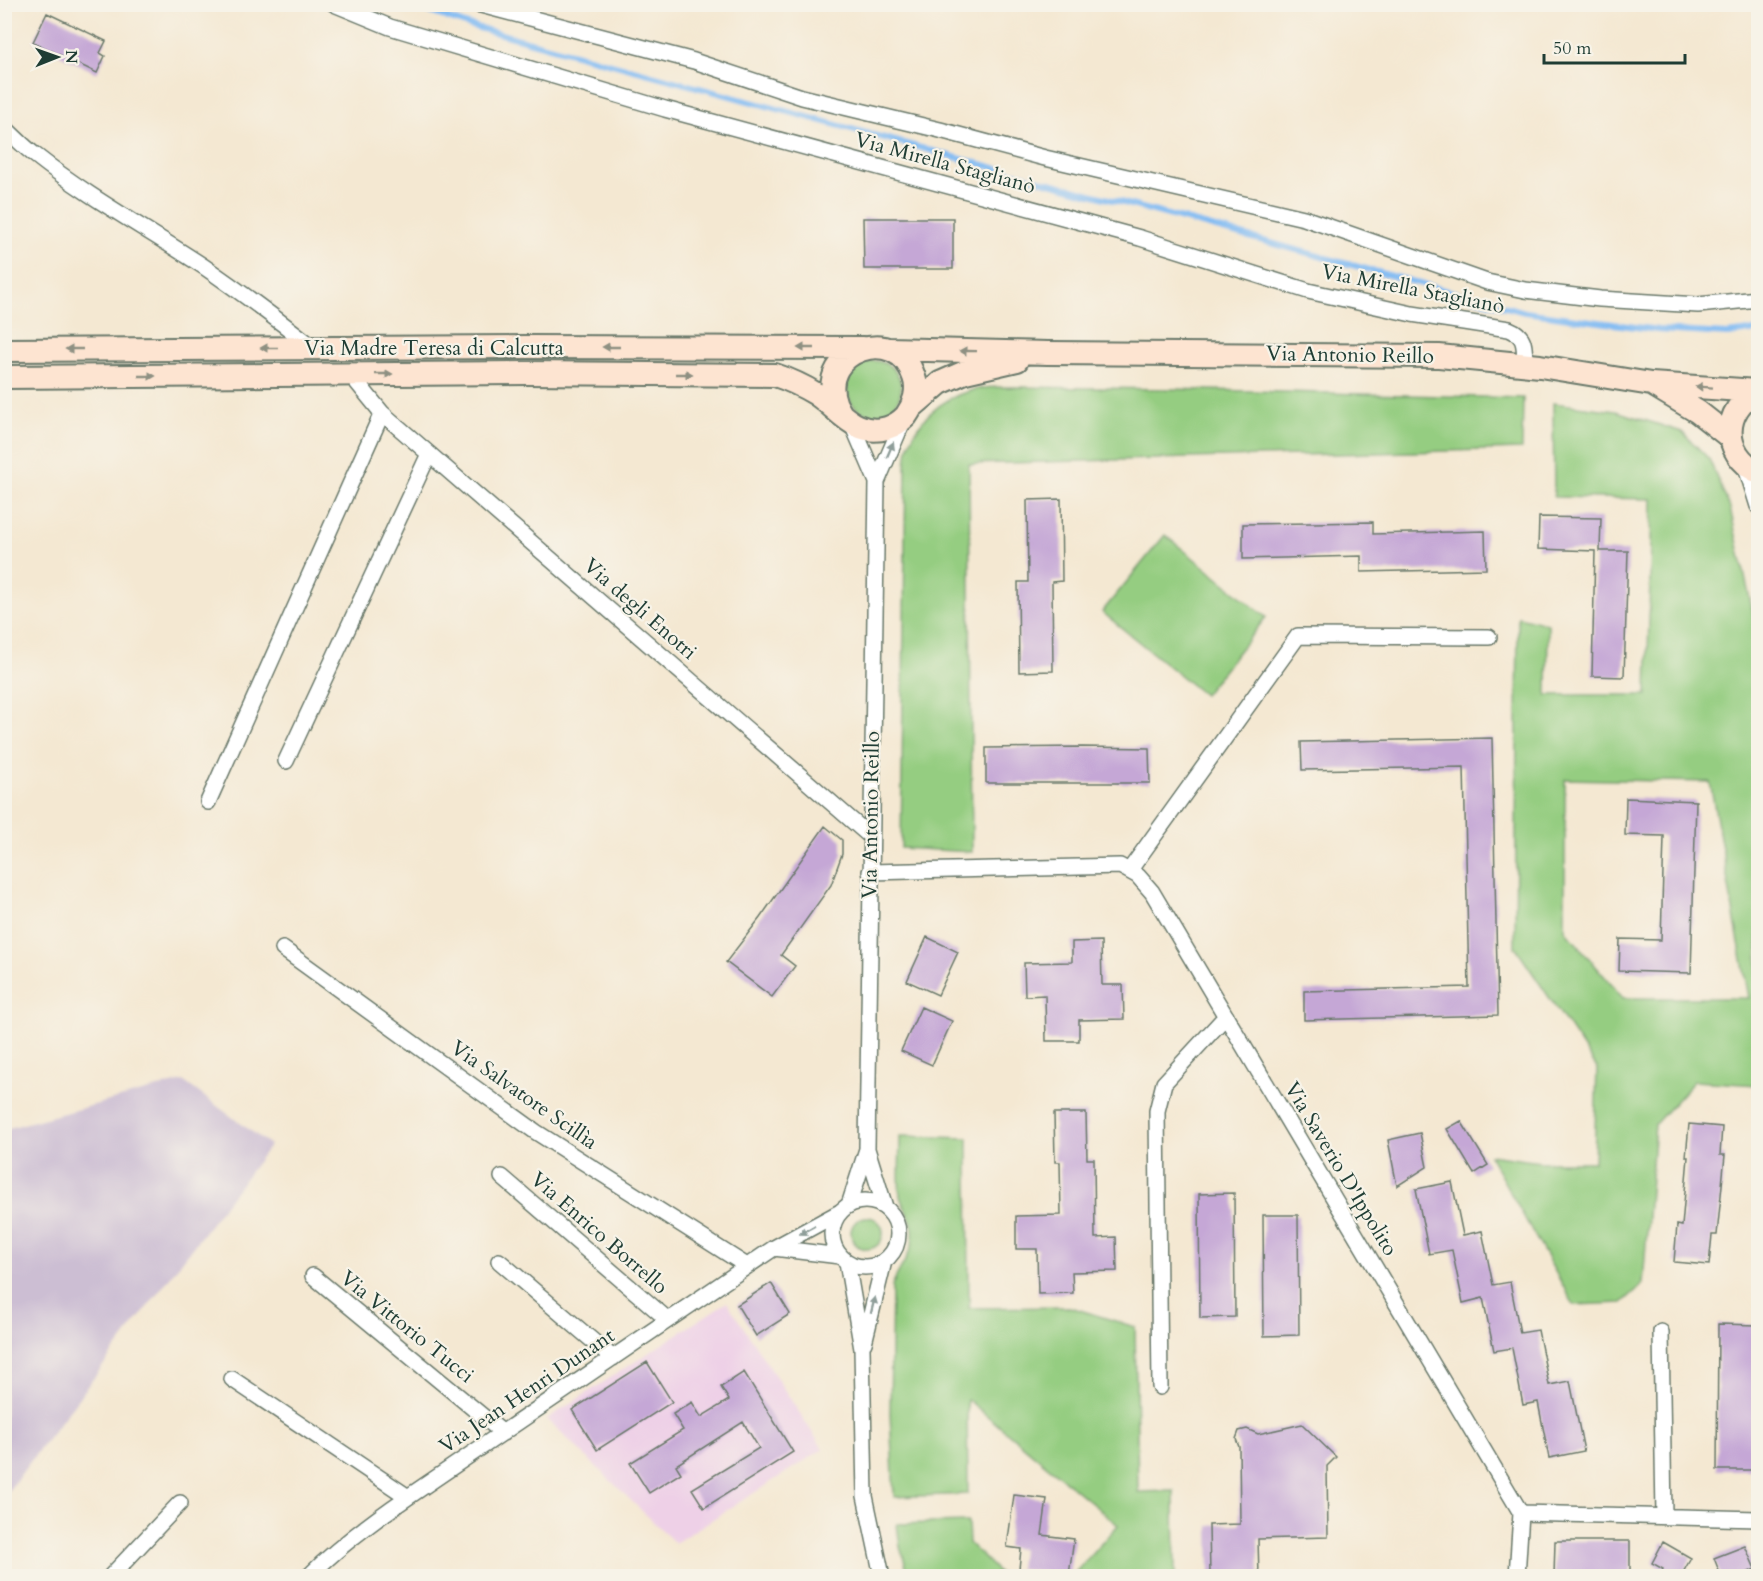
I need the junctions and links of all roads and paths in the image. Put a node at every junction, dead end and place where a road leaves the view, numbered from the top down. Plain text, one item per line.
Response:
1 (334, 4) edge
2 (477, 4) edge
3 (4, 127) edge
4 (1758, 299) edge
5 (314, 348) junction
6 (864, 348) junction
7 (889, 349) junction
8 (4, 350) edge
9 (1047, 353) junction
10 (1525, 365) junction
11 (351, 375) junction
12 (4, 377) edge
13 (1651, 384) junction
14 (1758, 391) edge
15 (382, 413) junction
16 (908, 413) junction
17 (847, 419) junction
18 (1731, 438) junction
19 (429, 454) junction
20 (1752, 468) edge
21 (877, 482) junction
22 (1758, 506) edge
23 (1489, 638) dead end
24 (286, 761) dead end
25 (208, 802) dead end
26 (871, 837) junction
27 (1129, 871) junction
28 (870, 872) junction
29 (283, 949) dead end
30 (1226, 1016) junction
31 (867, 1149) junction
32 (502, 1177) dead end
33 (885, 1207) junction
34 (845, 1208) junction
35 (774, 1248) junction
36 (844, 1259) junction
37 (499, 1261) dead end
38 (884, 1261) junction
39 (747, 1266) junction
40 (313, 1276) dead end
41 (668, 1320) junction
42 (1661, 1332) dead end
43 (862, 1349) junction
44 (613, 1358) junction
45 (232, 1379) dead end
46 (1160, 1386) dead end
47 (503, 1433) junction
48 (408, 1497) junction
49 (180, 1503) dead end
50 (1521, 1513) junction
51 (1664, 1516) junction
52 (1758, 1519) edge
53 (111, 1576) edge
54 (309, 1576) edge
55 (882, 1576) edge
56 (1517, 1576) edge

1 - 10 street, Via Mirella Staglianò
2 - 4 street
3 - 5 street
6 -> 5 main road, Via Madre Teresa di Calcutta
5 -> 8 main road, Via Madre Teresa di Calcutta
6 - 7 main road
6 - 17 main road
9 -> 7 main road, Via Antonio Reillo
7 - 16 main road
9 - 10 main road, Via Antonio Reillo
9 - 16 main road, Via Antonio Reillo
10 - 13 main road, Via Antonio Reillo
12 -> 11 main road, Via Madre Teresa di Calcutta
11 - 15 street, Via degli Enotri
11 -> 17 main road, Via Madre Teresa di Calcutta
14 -> 13 main road, Via Antonio Reillo
13 - 18 main road, Via Antonio Reillo
14 - 18 main road
15 - 19 street, Via degli Enotri
15 - 25 street
16 - 17 main road
21 -> 16 street, Via Antonio Reillo
17 - 21 street, Via Antonio Reillo
18 - 20 main road
19 - 24 street
19 - 26 street, Via degli Enotri
20 - 22 street
21 - 26 street, Via Antonio Reillo
23 - 27 street
26 - 28 street, Via Antonio Reillo
27 - 28 street
27 - 30 street, Via Saverio D'Ippolito
28 - 31 street, Via Antonio Reillo
29 - 39 street, Via Salvatore Scillìa
30 - 46 street
30 - 50 street, Via Saverio D'Ippolito
31 - 33 street, Via Antonio Reillo
31 - 34 street, Via Antonio Reillo
32 - 41 street, Via Enrico Borrello
33 - 34 street
33 - 38 street
34 -> 35 street, Via Jean Henri Dunant
34 - 36 street
35 - 36 street
35 - 39 street, Via Jean Henri Dunant
36 - 38 street
36 - 43 street
37 - 44 street
43 -> 38 street
39 - 41 street, Via Jean Henri Dunant
40 - 47 street, Via Vittorio Tucci
41 - 44 street, Via Jean Henri Dunant
42 - 51 street
43 - 55 street
44 - 47 street, Via Jean Henri Dunant
45 - 48 street
47 - 48 street, Via Jean Henri Dunant
48 - 54 street, Via Jean Henri Dunant
49 - 53 street
50 - 51 street
50 - 56 street
51 - 52 street

